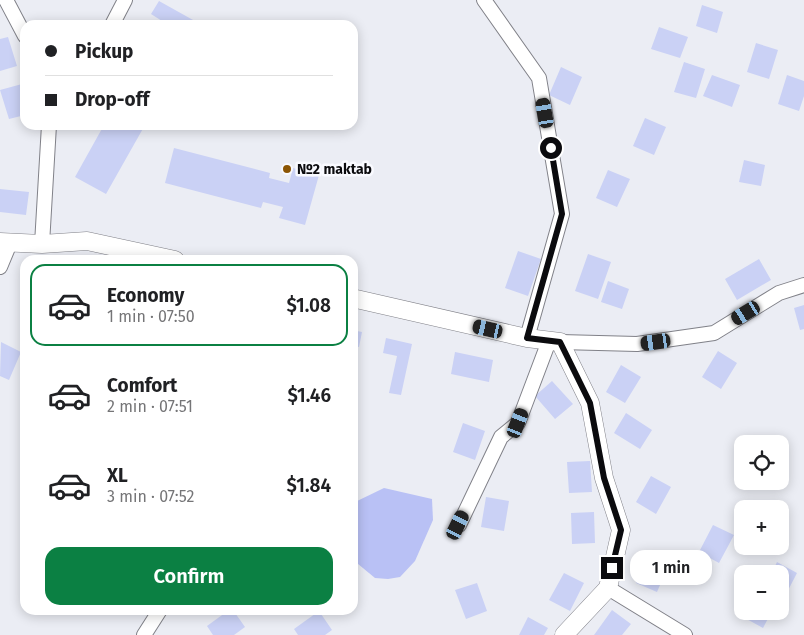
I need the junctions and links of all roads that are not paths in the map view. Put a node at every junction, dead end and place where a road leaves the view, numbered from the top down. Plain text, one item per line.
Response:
1 (6, 0) edge
2 (125, 0) edge
3 (484, 0) edge
4 (115, 20) edge
5 (20, 27) edge
6 (49, 130) edge
7 (5, 242) edge
8 (42, 244) junction
9 (152, 255) edge
10 (0, 267) edge
11 (804, 285) edge
12 (358, 299) edge
13 (527, 338) junction
14 (555, 341) junction
15 (458, 525) dead end
16 (608, 588) junction
17 (157, 615) edge
18 (144, 635) edge
19 (564, 635) edge
20 (685, 635) edge

1 - 5 street
2 - 4 street
3 - 13 street
6 - 8 street
7 - 8 street
7 - 10 street
8 - 9 street
11 - 14 street
12 - 13 street
13 - 14 street
14 - 15 street
14 - 16 street
16 - 19 street
16 - 20 street
17 - 18 street

